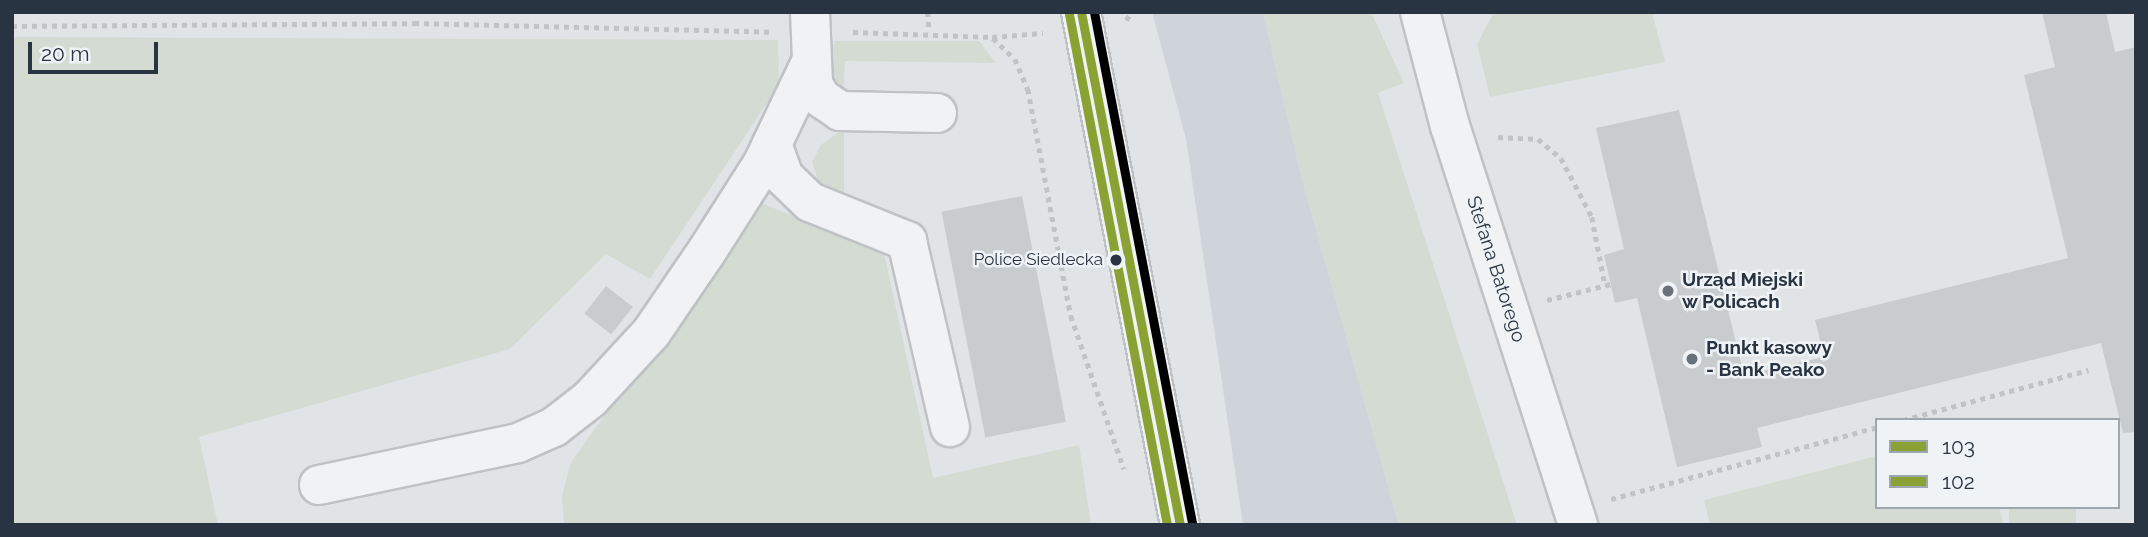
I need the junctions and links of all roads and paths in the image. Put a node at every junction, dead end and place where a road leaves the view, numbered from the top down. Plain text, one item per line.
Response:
1 (810, 12) edge
2 (928, 12) edge
3 (1081, 12) edge
4 (1420, 12) edge
5 (12, 26) edge
6 (777, 32) dead end
7 (929, 32) junction
8 (850, 33) dead end
9 (811, 62) junction
10 (937, 113) dead end
11 (1490, 136) dead end
12 (772, 144) junction
13 (1543, 301) dead end
14 (2088, 370) dead end
15 (1910, 418) edge
16 (950, 427) dead end
17 (1875, 428) edge
18 (1129, 483) dead end
19 (318, 485) dead end
20 (1607, 500) dead end
21 (1180, 525) edge
22 (1578, 525) edge

1 - 9 street
2 - 7 path
3 - 21 street
4 - 22 street, Stefana Batorego
5 - 6 path
7 - 8 path
7 - 18 path
9 - 10 street
9 - 12 street
11 - 13 path
12 - 16 street
12 - 19 street
14 - 15 path
17 - 20 path

